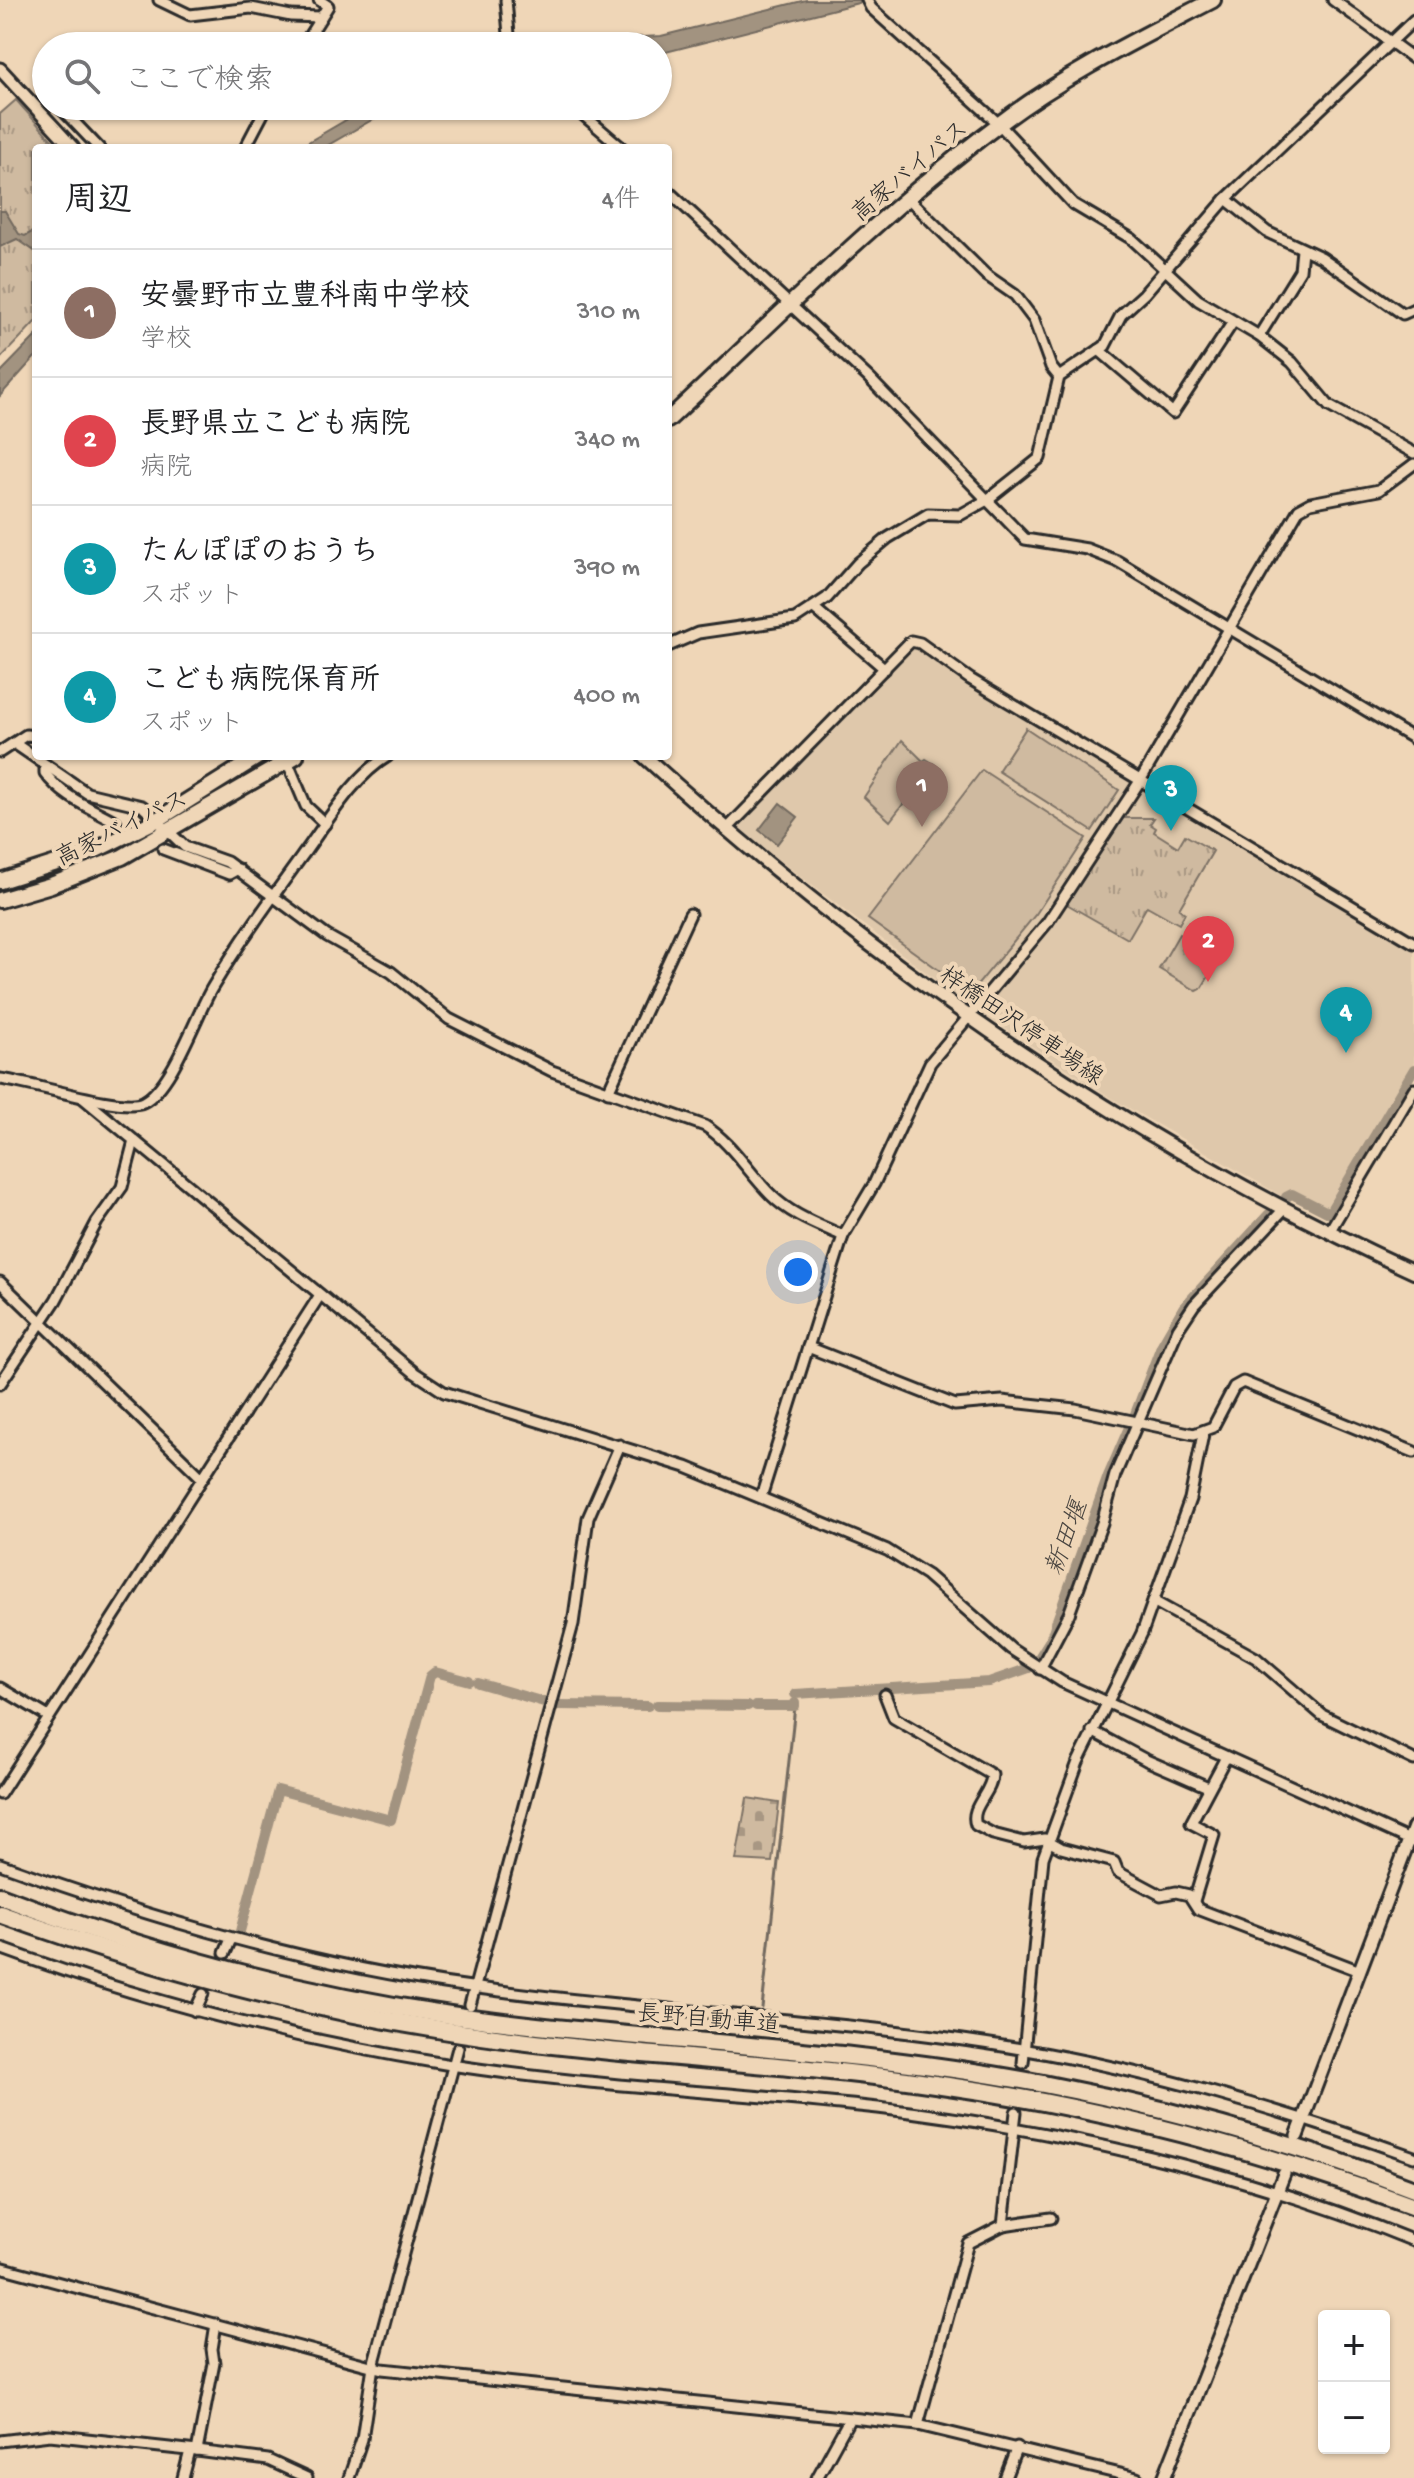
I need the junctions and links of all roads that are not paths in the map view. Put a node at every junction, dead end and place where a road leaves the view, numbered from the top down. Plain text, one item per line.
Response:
1 (159, 0) edge
2 (319, 0) edge
3 (506, 0) edge
4 (1213, 0) edge
5 (1333, 0) edge
6 (867, 1) edge
7 (321, 17) junction
8 (1414, 20) edge
9 (312, 32) edge
10 (508, 32) edge
11 (1391, 42) junction
12 (1414, 59) edge
13 (0, 69) edge
14 (32, 98) edge
15 (52, 120) edge
16 (72, 120) edge
17 (260, 120) edge
18 (589, 120) edge
19 (999, 124) junction
20 (70, 144) edge
21 (95, 144) edge
22 (247, 144) edge
23 (617, 144) edge
24 (672, 195) edge
25 (907, 197) junction
26 (1226, 199) junction
27 (1302, 250) junction
28 (1164, 270) junction
29 (790, 304) junction
30 (1414, 309) edge
31 (1233, 322) junction
32 (1259, 336) junction
33 (1099, 350) junction
34 (1059, 377) junction
35 (672, 416) edge
36 (1414, 453) edge
37 (1414, 464) edge
38 (987, 500) junction
39 (814, 608) junction
40 (1229, 628) junction
41 (672, 644) edge
42 (885, 669) junction
43 (32, 736) edge
44 (1414, 739) edge
45 (14, 743) junction
46 (0, 752) edge
47 (32, 757) edge
48 (36, 760) edge
49 (253, 760) edge
50 (287, 760) edge
51 (291, 760) edge
52 (383, 760) edge
53 (648, 760) edge
54 (45, 767) junction
55 (1140, 781) junction
56 (157, 820) junction
57 (116, 822) tunnel mouth
58 (325, 824) junction
59 (726, 830) junction
60 (169, 833) junction
61 (163, 849) tunnel mouth
62 (238, 869) junction
63 (0, 881) edge
64 (274, 895) junction
65 (0, 900) edge
66 (690, 914) dead end
67 (1414, 943) edge
68 (968, 1017) junction
69 (0, 1079) edge
70 (1414, 1089) edge
71 (608, 1092) junction
72 (83, 1098) junction
73 (1410, 1105) edge
74 (134, 1141) junction
75 (1284, 1209) junction
76 (1329, 1232) junction
77 (843, 1236) junction
78 (1414, 1272) edge
79 (0, 1282) edge
80 (320, 1295) junction
81 (42, 1321) junction
82 (808, 1347) junction
83 (0, 1384) edge
84 (1140, 1422) junction
85 (1203, 1434) junction
86 (620, 1445) junction
87 (1414, 1452) edge
88 (202, 1478) junction
89 (761, 1497) junction
90 (1153, 1601) junction
91 (1040, 1669) junction
92 (0, 1688) edge
93 (885, 1695) dead end
94 (1106, 1702) junction
95 (49, 1717) junction
96 (1092, 1731) junction
97 (1226, 1757) junction
98 (1414, 1760) edge
99 (1208, 1787) junction
100 (0, 1794) edge
101 (1414, 1827) edge
102 (1412, 1841) edge
103 (1049, 1842) junction
104 (0, 1864) edge
105 (0, 1896) edge
106 (1194, 1901) junction
107 (0, 1914) edge
108 (231, 1939) junction
109 (0, 1948) edge
110 (225, 1953) dead end
111 (1360, 1971) junction
112 (473, 1988) junction
113 (203, 1994) dead end
114 (470, 2005) dead end
115 (195, 2011) junction
116 (458, 2048) dead end
117 (1023, 2050) junction
118 (1023, 2063) dead end
119 (453, 2065) junction
120 (1016, 2112) dead end
121 (1304, 2118) junction
122 (1014, 2130) junction
123 (1297, 2136) dead end
124 (1414, 2157) edge
125 (1284, 2174) dead end
126 (1414, 2189) edge
127 (1276, 2194) junction
128 (1414, 2207) edge
129 (1051, 2218) dead end
130 (1003, 2225) junction
131 (1414, 2241) edge
132 (0, 2267) edge
133 (216, 2324) junction
134 (373, 2366) junction
135 (850, 2418) junction
136 (918, 2425) junction
137 (0, 2441) edge
138 (1017, 2447) junction
139 (194, 2451) junction
140 (183, 2478) edge
141 (307, 2478) edge
142 (349, 2478) edge
143 (817, 2478) edge
144 (1005, 2478) edge
145 (1137, 2478) edge
146 (1164, 2478) edge

1 - 7 street
2 - 7 street
3 - 10 street
4 - 19 highway, 高家バイパス
5 - 11 street
6 - 19 street
7 - 9 street
8 - 11 street
11 - 12 street
11 - 26 street
13 - 14 street
15 - 20 street
16 - 21 street
17 - 22 street
18 - 23 street
19 - 25 highway, 高家バイパス
19 - 28 street
24 - 29 street
25 - 29 highway, 高家バイパス
25 - 34 street
26 - 27 street
26 - 28 street
27 - 30 street
27 - 32 street
28 - 31 street
28 - 33 street
29 - 35 highway, 高家バイパス
29 - 38 street
31 - 32 street
31 - 33 street
32 - 36 street
33 - 34 street
34 - 38 street
37 - 40 street
38 - 39 street
38 - 40 street
39 - 41 street
39 - 42 street
40 - 44 street
40 - 55 street
42 - 55 street
42 - 59 street
43 - 45 street
45 - 46 street
45 - 47 street
48 - 54 street
49 - 56 highway, 高家バイパス
50 - 60 highway, 高家バイパス
51 - 58 street
52 - 58 street
53 - 59 main road, 梓橋田沢停車場線
54 - 56 street
54 - 57 street
55 - 67 street
55 - 68 street
56 - 60 street
56 - 63 highway, 高家バイパス
58 - 64 street
59 - 68 main road, 梓橋田沢停車場線
60 - 62 street
60 - 65 highway, 高家バイパス
61 - 62 street
62 - 64 street
64 - 71 street
64 - 72 street
66 - 71 street
68 - 75 main road, 梓橋田沢停車場線
68 - 77 street
69 - 72 street
70 - 73 street
71 - 77 street
72 - 74 street
73 - 76 street
74 - 80 street
74 - 81 street
75 - 76 main road, 梓橋田沢停車場線
75 - 84 street
76 - 78 main road, 梓橋田沢停車場線
77 - 82 street
79 - 81 street
80 - 86 street
80 - 88 street
81 - 83 street
81 - 88 street
82 - 84 street
82 - 89 street
84 - 85 street
84 - 91 street
85 - 87 street
85 - 90 street
86 - 89 street
86 - 112 street
88 - 95 street
89 - 91 street
90 - 94 street
90 - 98 street
91 - 94 street
92 - 95 street
93 - 103 street
94 - 96 street
94 - 97 street
95 - 100 street
96 - 99 street
96 - 103 street
97 - 99 street
97 - 102 street
99 - 106 street
101 - 102 street
102 - 111 street
103 - 106 street
103 - 117 street
104 - 108 street
105 - 126 highway, 長野自動車道
106 - 111 street
107 - 128 highway, 長野自動車道
108 - 110 street
108 - 112 street
109 - 115 street
111 - 121 street
112 - 114 street
112 - 117 street
113 - 115 street
115 - 119 street
116 - 119 street
117 - 118 street
117 - 121 street
119 - 122 street
119 - 134 street
120 - 122 street
121 - 123 street
121 - 124 street
122 - 127 street
122 - 130 street
125 - 127 street
127 - 131 street
127 - 146 street
129 - 130 street
130 - 136 street
132 - 133 street
133 - 134 street
133 - 139 street
134 - 135 street
134 - 142 street
135 - 136 street
135 - 143 street
136 - 138 street
137 - 139 street
138 - 144 street
138 - 145 street
139 - 140 street
139 - 141 street

